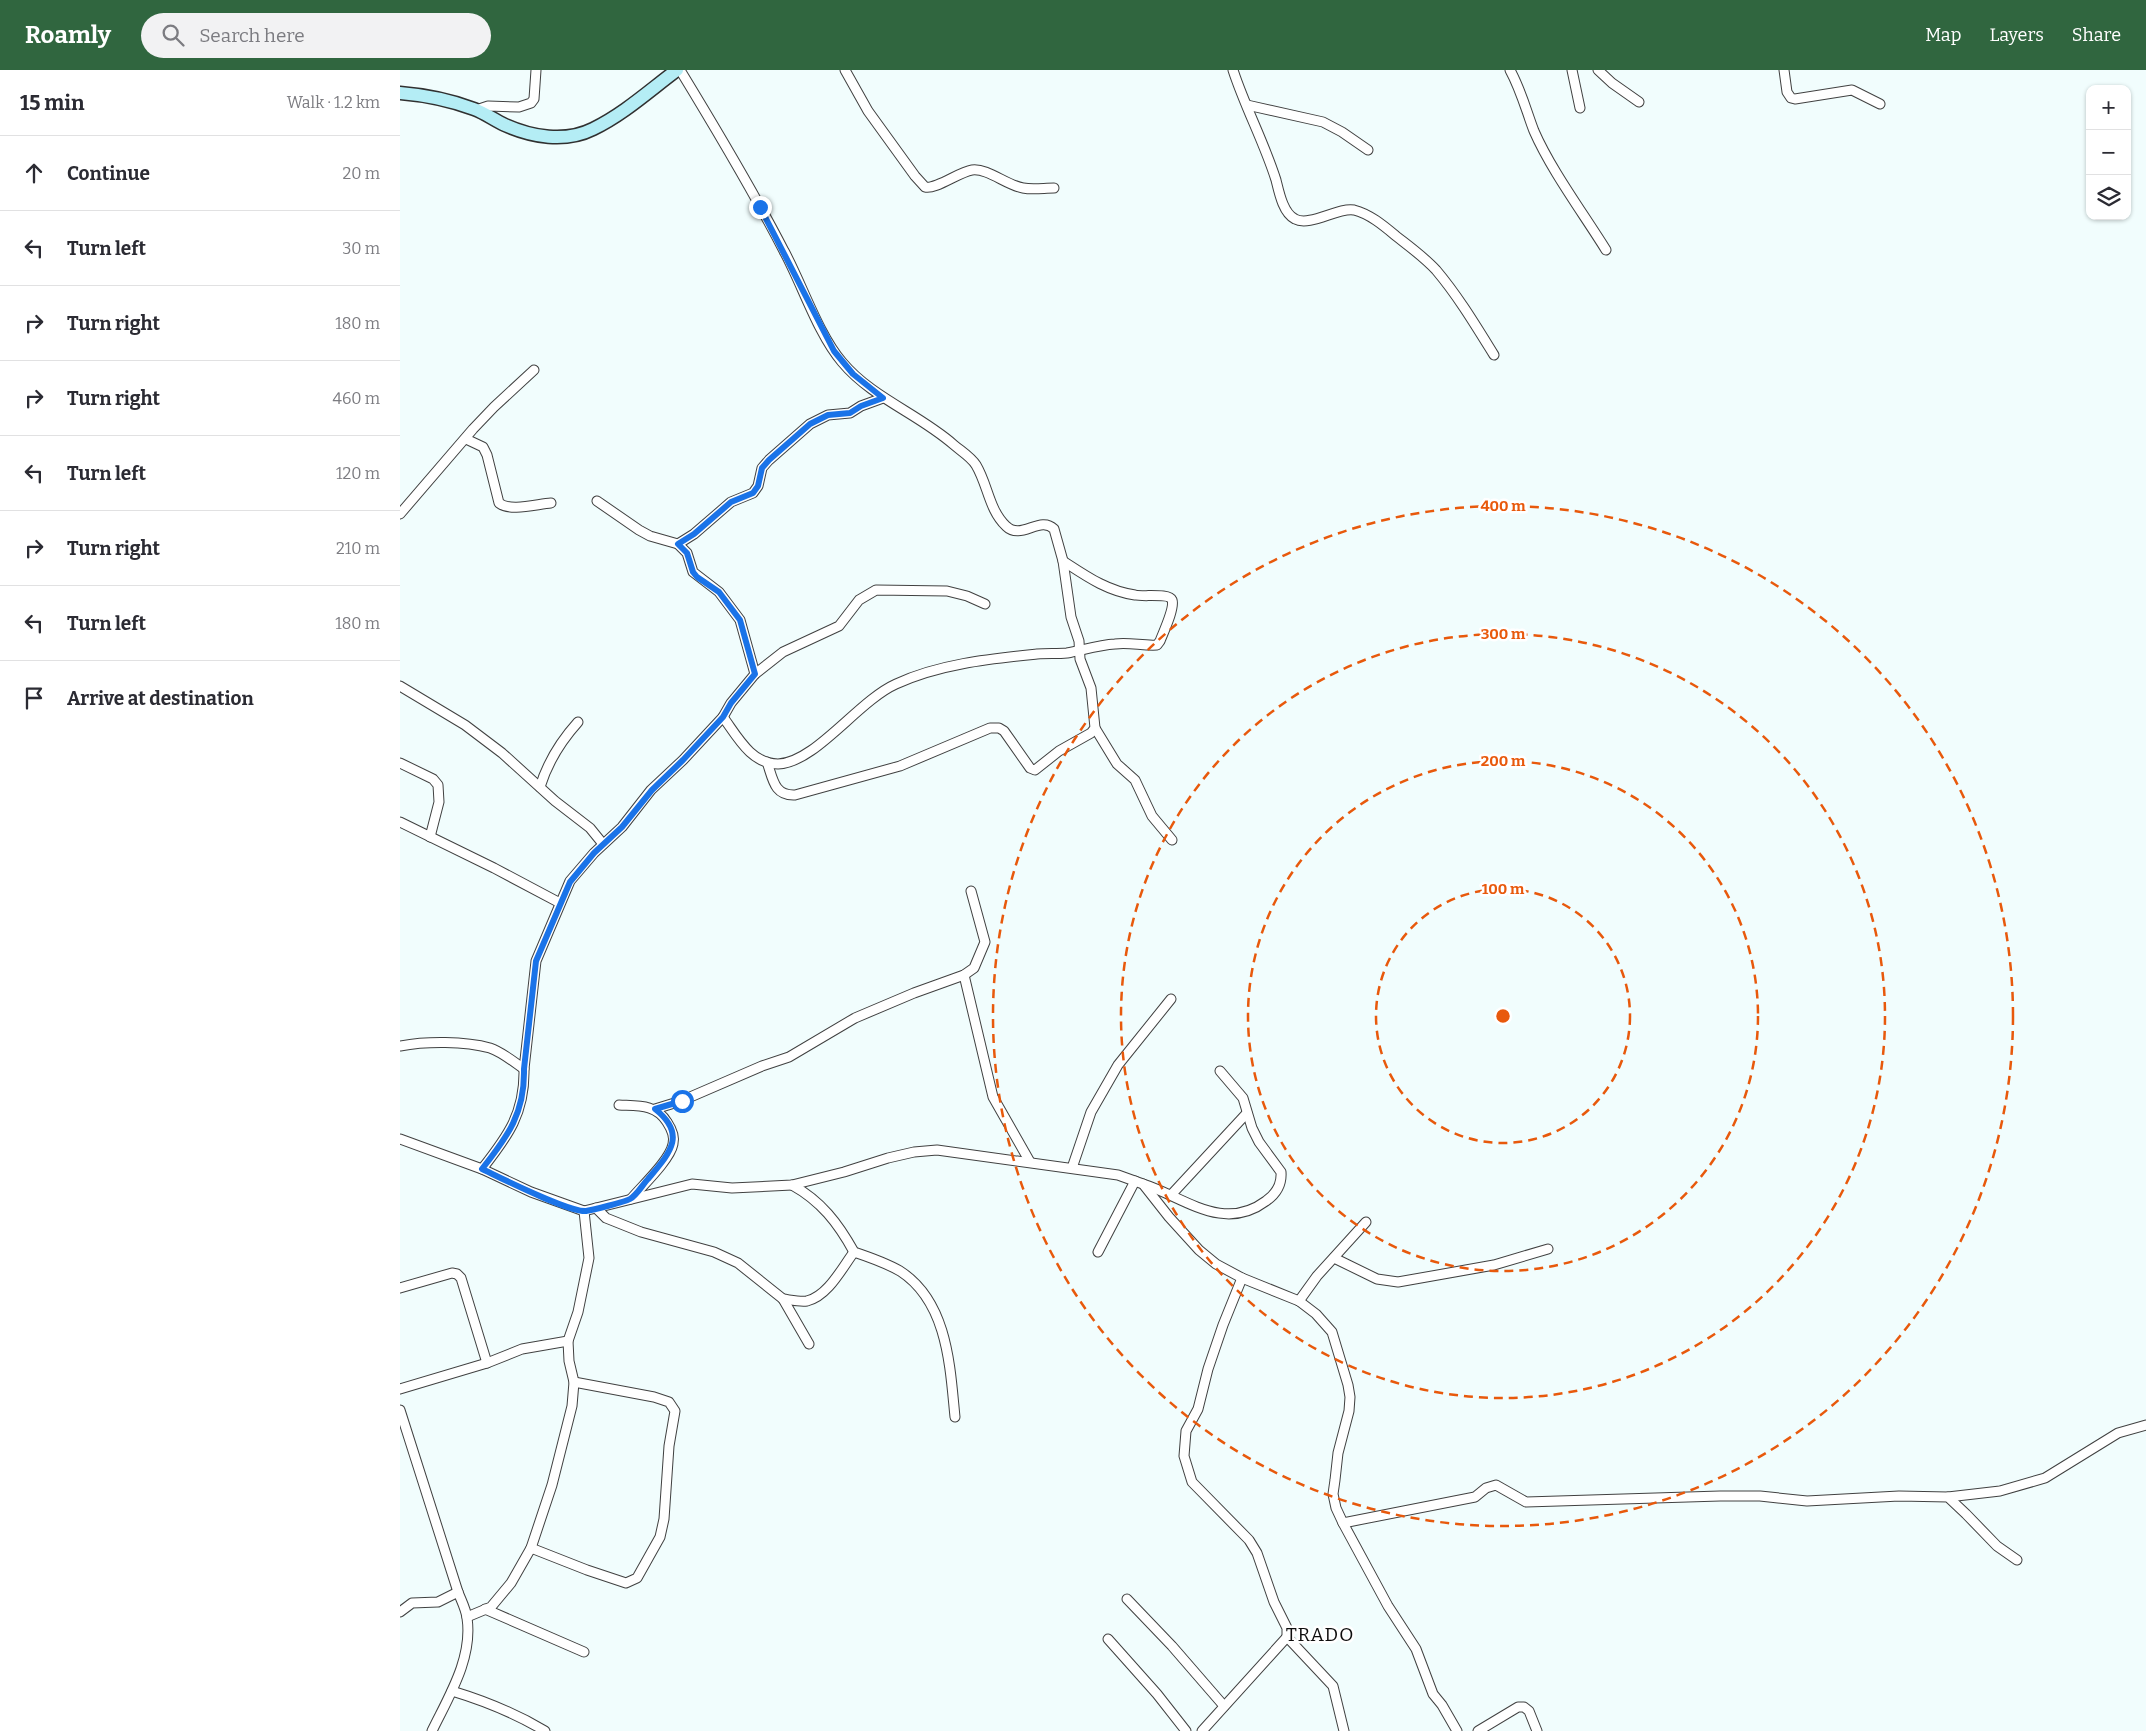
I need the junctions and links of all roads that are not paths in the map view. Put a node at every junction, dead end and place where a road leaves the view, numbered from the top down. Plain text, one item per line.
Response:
1 (536, 70) edge
2 (679, 70) edge
3 (845, 70) edge
4 (1233, 70) edge
5 (1510, 70) edge
6 (1572, 70) edge
7 (1598, 70) edge
8 (1784, 70) edge
9 (400, 93) edge
10 (1639, 102) dead end
11 (1880, 104) dead end
12 (1248, 105) junction
13 (1580, 108) dead end
14 (476, 110) junction
15 (1368, 150) dead end
16 (1054, 188) dead end
17 (1606, 250) dead end
18 (1494, 355) dead end
19 (534, 370) dead end
20 (883, 398) junction
21 (466, 439) junction
22 (597, 501) dead end
23 (551, 503) dead end
24 (400, 514) edge
25 (678, 544) junction
26 (1063, 561) junction
27 (985, 604) dead end
28 (1078, 651) junction
29 (755, 674) junction
30 (400, 686) edge
31 (723, 717) junction
32 (578, 722) dead end
33 (1095, 728) junction
34 (767, 762) junction
35 (400, 763) edge
36 (540, 787) junction
37 (400, 822) edge
38 (430, 837) junction
39 (1172, 840) dead end
40 (603, 844) junction
41 (971, 891) dead end
42 (560, 903) junction
43 (964, 975) junction
44 (1171, 998) dead end
45 (400, 1046) edge
46 (524, 1069) junction
47 (1220, 1071) dead end
48 (619, 1105) dead end
49 (655, 1109) junction
50 (1247, 1113) junction
51 (400, 1139) edge
52 (1030, 1162) junction
53 (1072, 1168) junction
54 (482, 1169) junction
55 (1139, 1183) junction
56 (792, 1185) junction
57 (1171, 1195) junction
58 (630, 1199) junction
59 (596, 1208) junction
60 (584, 1211) junction
61 (1366, 1222) dead end
62 (1548, 1249) dead end
63 (854, 1252) junction
64 (1098, 1252) dead end
65 (1334, 1258) junction
66 (1242, 1278) junction
67 (400, 1288) edge
68 (783, 1299) junction
69 (1299, 1301) junction
70 (568, 1341) junction
71 (809, 1344) dead end
72 (488, 1363) junction
73 (574, 1382) junction
74 (400, 1388) edge
75 (400, 1411) edge
76 (955, 1417) dead end
77 (2146, 1425) edge
78 (1948, 1497) junction
79 (1342, 1523) junction
80 (530, 1548) junction
81 (2017, 1560) dead end
82 (458, 1592) junction
83 (1127, 1599) dead end
84 (485, 1610) junction
85 (400, 1612) edge
86 (467, 1617) junction
87 (1287, 1637) junction
88 (1108, 1639) dead end
89 (584, 1652) dead end
90 (452, 1691) junction
91 (1224, 1706) junction
92 (432, 1731) edge
93 (544, 1731) edge
94 (1186, 1731) edge
95 (1202, 1731) edge
96 (1344, 1731) edge
97 (1457, 1731) edge
98 (1478, 1731) edge
99 (1537, 1731) edge

1 - 14 street
2 - 14 main road
2 - 20 street
3 - 16 street
4 - 12 street
5 - 17 street
6 - 13 street
7 - 10 street
8 - 11 street
9 - 14 main road
12 - 15 street
12 - 18 street
19 - 21 street
20 - 25 street
20 - 26 street
21 - 23 street
21 - 24 street
22 - 25 street
25 - 29 street
26 - 28 street
26 - 28 street
27 - 29 street
28 - 33 street
28 - 34 street
29 - 31 street
30 - 36 street
31 - 34 street
31 - 40 street
32 - 36 street
33 - 34 street
33 - 39 street
35 - 38 street
36 - 40 street
37 - 38 street
38 - 42 street
40 - 42 street
41 - 43 street
42 - 46 street
43 - 49 street
43 - 52 street
44 - 53 street
45 - 46 street
46 - 54 street
47 - 50 street
48 - 49 street
49 - 58 street
50 - 57 street
50 - 57 street
51 - 54 street
52 - 53 street
52 - 56 street
53 - 55 street
54 - 60 street
55 - 57 street
55 - 64 street
55 - 66 street
56 - 58 street
56 - 63 street
58 - 59 street
59 - 60 street
59 - 68 street
60 - 70 street
61 - 65 street
62 - 65 street
63 - 68 street
63 - 76 street
65 - 69 street
66 - 69 street
66 - 87 street
67 - 72 street
68 - 71 street
69 - 79 street
70 - 72 street
70 - 73 street
72 - 74 street
73 - 80 street
73 - 80 street
75 - 82 street
77 - 78 street
78 - 79 street
78 - 81 street
79 - 97 street
80 - 84 street
82 - 85 street
82 - 86 street
83 - 91 street
84 - 86 street
84 - 89 street
86 - 90 street
87 - 91 street
87 - 96 street
88 - 94 street
90 - 92 street
90 - 93 street
91 - 95 street
98 - 99 street

